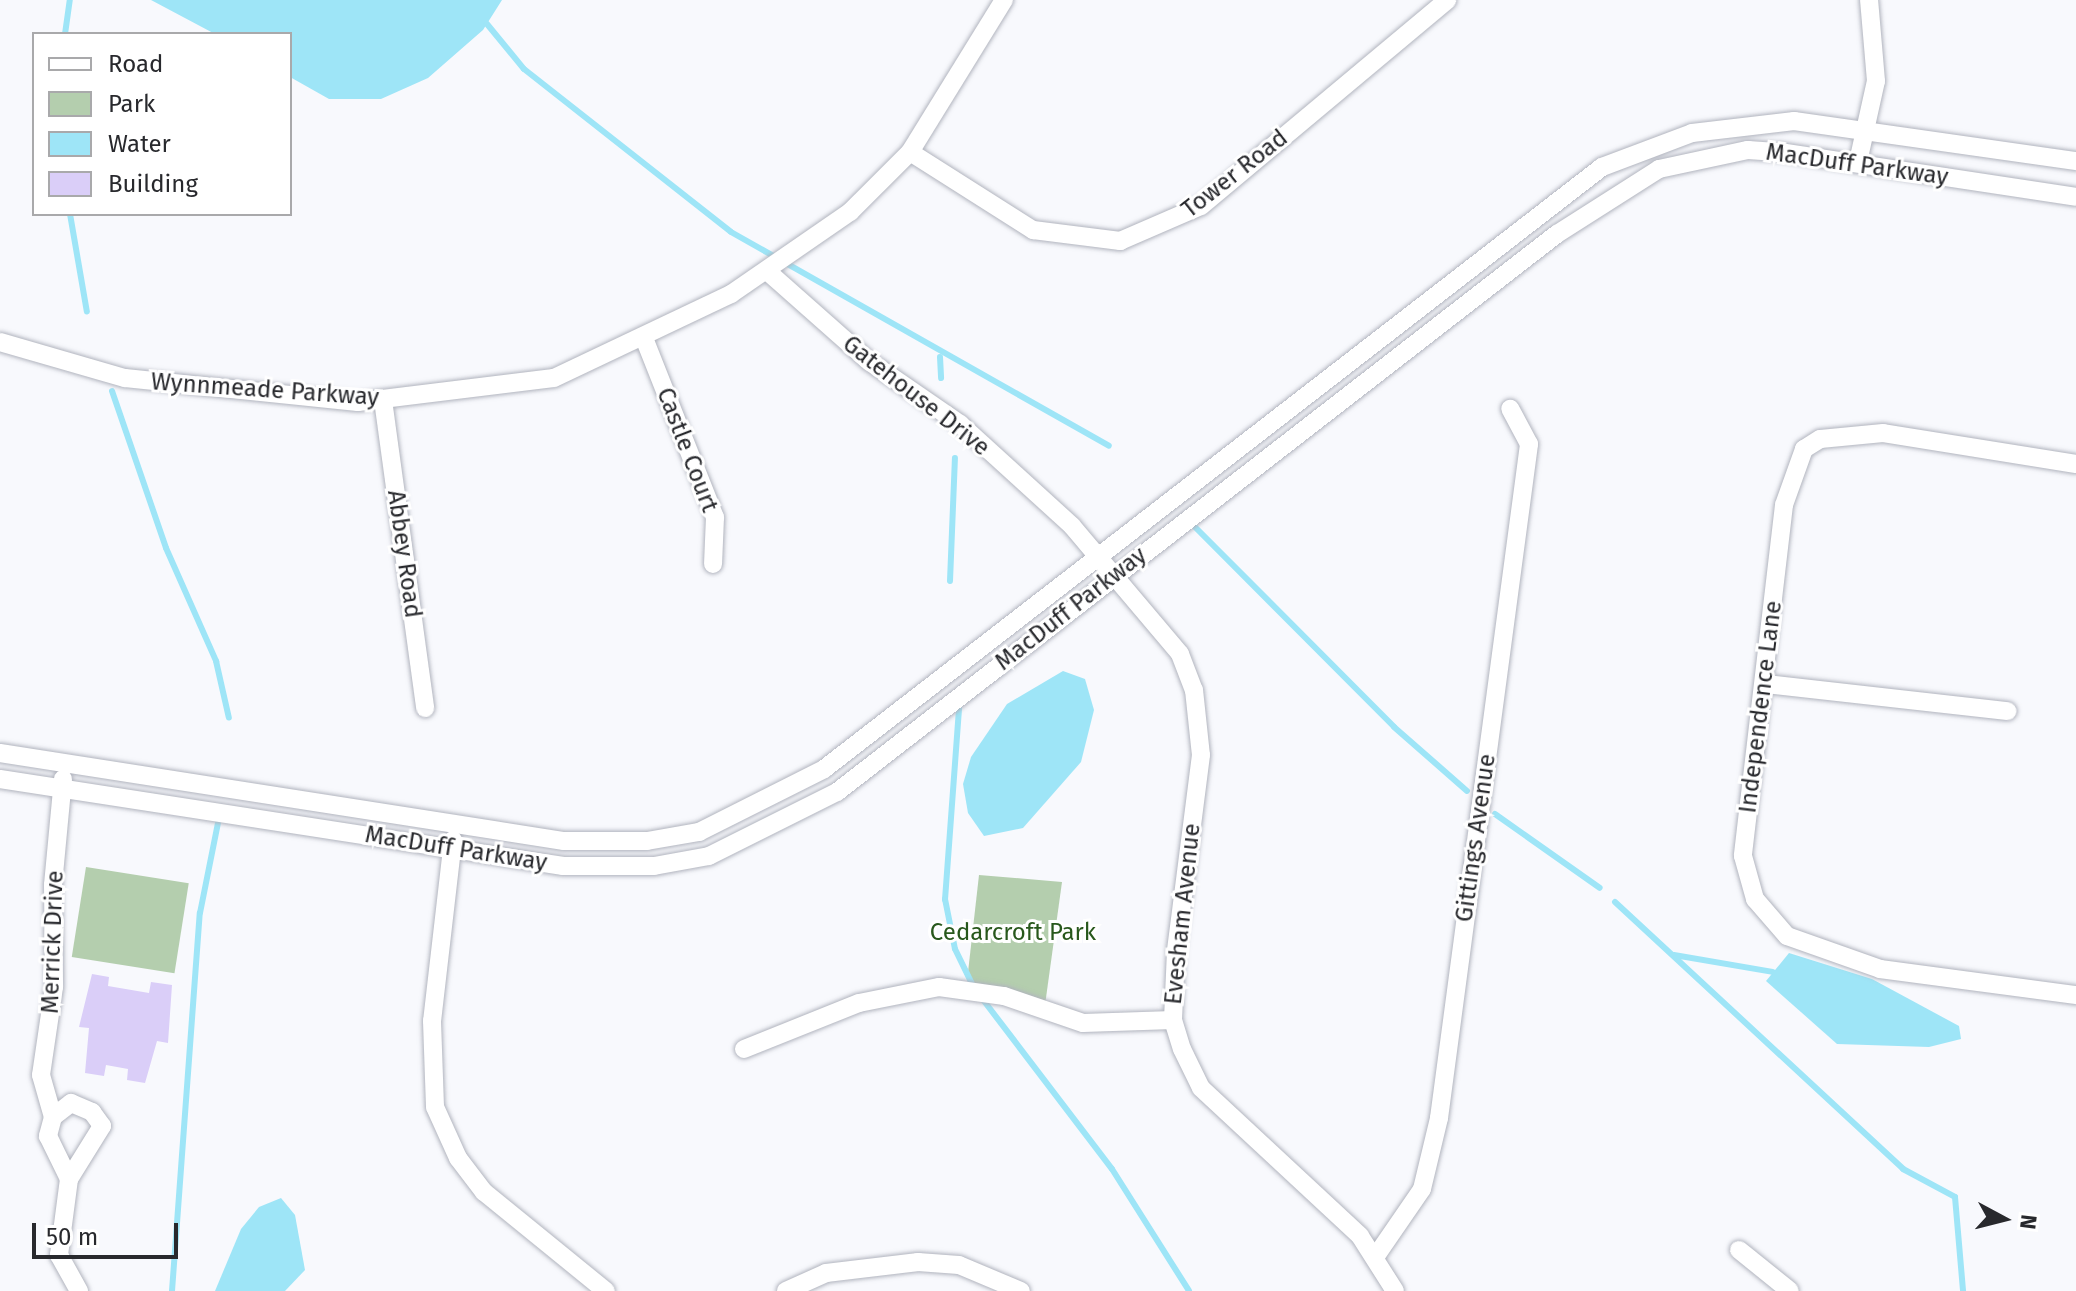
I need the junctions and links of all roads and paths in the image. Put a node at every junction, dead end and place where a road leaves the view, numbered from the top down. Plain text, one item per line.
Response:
1 (1004, 0) edge
2 (1447, 0) edge
3 (1869, 0) edge
4 (1867, 128) junction
5 (910, 152) junction
6 (2076, 161) edge
7 (1858, 162) junction
8 (2076, 197) edge
9 (767, 271) junction
10 (644, 338) junction
11 (0, 342) edge
12 (383, 400) junction
13 (1510, 409) dead end
14 (2076, 464) edge
15 (1095, 557) junction
16 (713, 564) dead end
17 (1111, 577) junction
18 (1766, 684) junction
19 (425, 708) dead end
20 (2007, 711) dead end
21 (0, 753) edge
22 (65, 764) junction
23 (0, 779) edge
24 (62, 789) junction
25 (455, 825) junction
26 (452, 848) junction
27 (2076, 995) edge
28 (1173, 1020) junction
29 (744, 1049) dead end
30 (53, 1117) junction
31 (69, 1179) junction
32 (1739, 1250) dead end
33 (1376, 1256) junction
34 (79, 1291) edge
35 (606, 1291) edge
36 (786, 1291) edge
37 (1021, 1291) edge
38 (1395, 1291) edge
39 (1790, 1291) edge

1 - 5 street, Wynnmeade Parkway
2 - 5 street, Tower Road
3 - 4 street
4 - 6 street, MacDuff Parkway
4 - 7 street
4 - 15 street, MacDuff Parkway
5 - 9 street, Wynnmeade Parkway
7 - 8 street, MacDuff Parkway
7 - 17 street, MacDuff Parkway
9 - 10 street, Wynnmeade Parkway
9 - 15 street, Gatehouse Drive
10 - 12 street, Wynnmeade Parkway
10 - 16 street, Castle Court
11 - 12 street, Wynnmeade Parkway
12 - 19 street, Abbey Road
13 - 33 street, Gittings Avenue
14 - 18 street, Independence Lane
15 - 17 street, Gatehouse Drive
15 - 25 street, MacDuff Parkway
17 - 26 street, MacDuff Parkway
17 - 28 street, Evesham Avenue
18 - 20 street
18 - 27 street, Independence Lane
21 - 22 street, MacDuff Parkway
22 - 24 street, Merrick Drive
22 - 25 street, MacDuff Parkway
23 - 24 street, MacDuff Parkway
24 - 26 street, MacDuff Parkway
24 - 30 street, Merrick Drive
25 - 26 street
26 - 35 street
28 - 29 street
28 - 33 street, Evesham Avenue
30 - 31 street, Merrick Drive
30 - 31 street
31 - 34 street
32 - 39 street
33 - 38 street, Evesham Avenue
36 - 37 street

